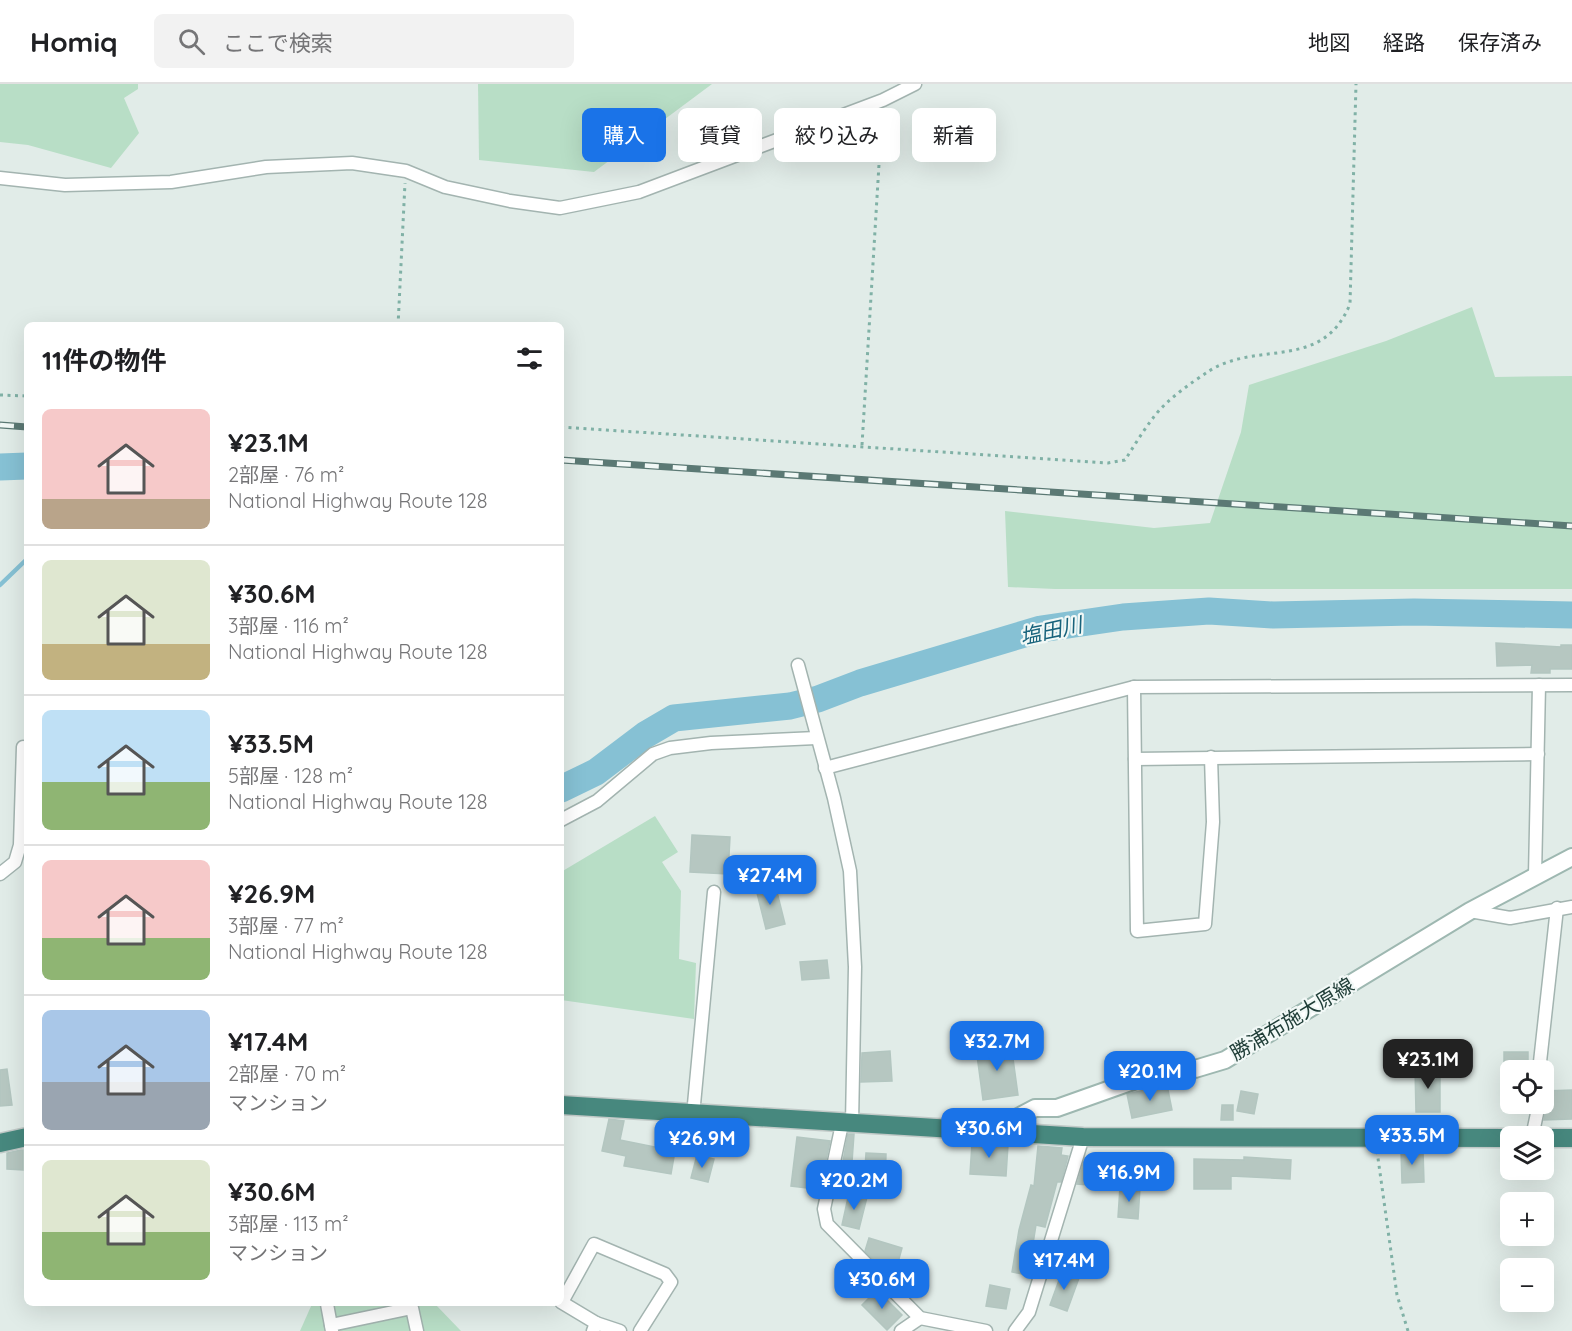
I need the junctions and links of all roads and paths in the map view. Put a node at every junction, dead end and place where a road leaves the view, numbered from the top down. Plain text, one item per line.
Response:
1 (915, 84) edge
2 (1356, 84) edge
3 (883, 100) junction
4 (406, 171) junction
5 (0, 178) edge
6 (398, 322) edge
7 (0, 394) edge
8 (24, 396) edge
9 (564, 427) edge
10 (862, 446) junction
11 (798, 665) dead end
12 (1539, 685) junction
13 (1572, 685) edge
14 (1134, 687) junction
15 (816, 738) junction
16 (23, 747) dead end
17 (1538, 754) junction
18 (1211, 757) junction
19 (1136, 759) junction
20 (825, 768) junction
21 (564, 818) edge
22 (1572, 857) edge
23 (0, 874) edge
24 (1535, 876) junction
25 (714, 892) dead end
26 (1572, 907) edge
27 (1557, 908) junction
28 (1470, 911) junction
29 (1540, 1060) edge
30 (564, 1105) edge
31 (693, 1115) junction
32 (847, 1124) junction
33 (994, 1130) junction
34 (1083, 1137) junction
35 (24, 1138) edge
36 (1375, 1138) junction
37 (1500, 1138) edge
38 (1554, 1138) edge
39 (1572, 1138) edge
40 (0, 1143) edge
41 (564, 1297) edge
42 (564, 1304) edge
43 (327, 1306) edge
44 (920, 1318) junction
45 (594, 1327) edge
46 (332, 1328) edge
47 (417, 1331) edge
48 (620, 1331) edge
49 (640, 1331) edge
50 (901, 1331) edge
51 (986, 1331) edge
52 (1015, 1331) edge
53 (1408, 1331) edge

1 - 3 street
2 - 10 path
3 - 4 street
3 - 10 path
4 - 5 street
4 - 6 path
7 - 8 path
9 - 10 path
11 - 15 street
12 - 13 street
12 - 14 street
12 - 17 street
14 - 19 street
14 - 20 street
15 - 20 street
15 - 21 street
16 - 23 street
17 - 18 street
17 - 24 street
18 - 19 street
18 - 19 street
20 - 32 street
22 - 24 main road, 勝浦布施大原線
24 - 28 main road, 勝浦布施大原線
25 - 31 street
26 - 27 street
27 - 28 street
27 - 29 street
28 - 33 main road, 勝浦布施大原線
30 - 31 highway
31 - 32 highway
32 - 33 highway
32 - 44 street
33 - 34 highway
34 - 36 highway
34 - 52 street
35 - 40 highway
36 - 37 highway
36 - 53 path
38 - 39 highway
41 - 49 street
42 - 45 street
43 - 46 street
44 - 50 street
44 - 51 street
45 - 48 street
46 - 47 street

